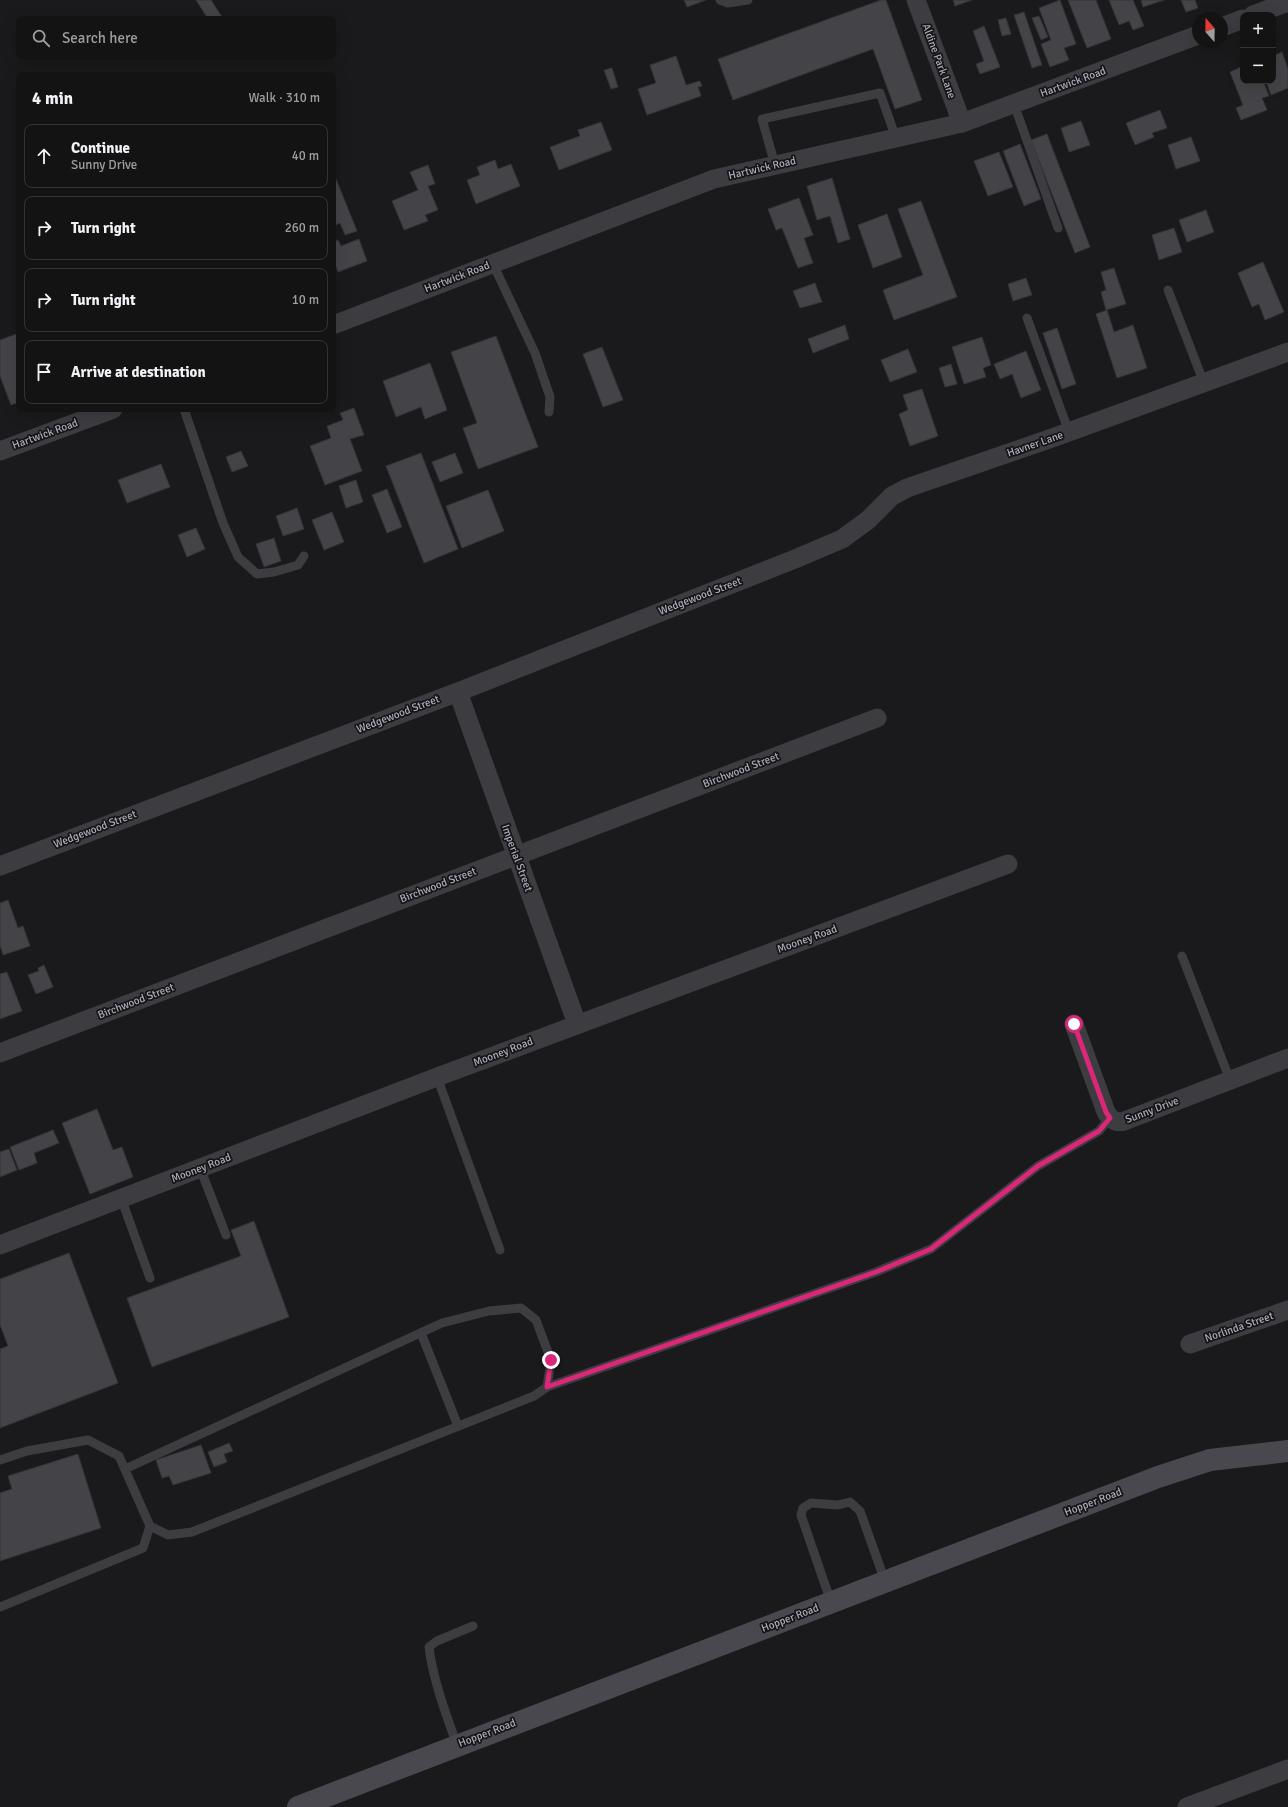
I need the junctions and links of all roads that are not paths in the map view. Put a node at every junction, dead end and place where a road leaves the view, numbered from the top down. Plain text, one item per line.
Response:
1 (720, 0) edge
2 (748, 0) edge
3 (916, 0) edge
4 (1288, 2) edge
5 (1261, 12) edge
6 (1240, 20) edge
7 (1228, 25) edge
8 (1192, 38) edge
9 (1014, 104) junction
10 (962, 123) junction
11 (896, 138) junction
12 (775, 165) junction
13 (1058, 228) dead end
14 (493, 264) junction
15 (1168, 290) dead end
16 (1027, 318) dead end
17 (336, 324) edge
18 (1288, 352) edge
19 (1204, 383) junction
20 (104, 412) edge
21 (185, 412) edge
22 (549, 412) dead end
23 (1069, 432) junction
24 (0, 451) edge
25 (304, 556) dead end
26 (795, 559) joint
27 (458, 692) junction
28 (877, 718) dead end
29 (516, 855) junction
30 (1008, 864) dead end
31 (0, 866) edge
32 (1182, 956) dead end
33 (577, 1024) junction
34 (1074, 1024) dead end
35 (0, 1053) edge
36 (1288, 1058) edge
37 (437, 1077) junction
38 (1230, 1080) junction
39 (1110, 1118) junction
40 (200, 1168) junction
41 (121, 1198) junction
42 (226, 1235) dead end
43 (0, 1245) edge
44 (500, 1250) dead end
45 (150, 1278) dead end
46 (1288, 1310) edge
47 (421, 1333) junction
48 (1190, 1344) dead end
49 (547, 1387) junction
50 (458, 1426) junction
51 (1288, 1450) edge
52 (0, 1460) edge
53 (125, 1469) junction
54 (150, 1526) junction
55 (885, 1582) junction
56 (831, 1602) junction
57 (0, 1607) edge
58 (474, 1626) dead end
59 (456, 1745) junction
60 (1288, 1768) edge
61 (298, 1807) edge
62 (1187, 1807) edge

1 - 2 lane
3 - 10 street, Aldine Park Lane
4 - 5 street
6 - 7 street
8 - 9 street, Hartwick Road
9 - 10 street, Hartwick Road
9 - 13 lane
10 - 11 street, Hartwick Road
11 - 12 street, Hartwick Road
11 - 12 lane
12 - 14 street, Hartwick Road
14 - 17 street, Hartwick Road
14 - 22 lane
15 - 19 lane
16 - 23 lane
18 - 19 street, Havner Lane
19 - 23 street, Havner Lane
20 - 24 street, Hartwick Road
21 - 25 lane
23 - 26 street, Havner Lane
26 - 27 street, Wedgewood Street
27 - 29 street, Imperial Street
27 - 31 street, Wedgewood Street
28 - 29 street, Birchwood Street
29 - 33 street, Imperial Street
29 - 35 street, Birchwood Street
30 - 33 street, Mooney Road
32 - 38 lane
33 - 37 street, Mooney Road
34 - 39 street, Sunny Drive
36 - 38 street, Sunny Drive
37 - 40 street, Mooney Road
37 - 44 lane
38 - 39 street, Sunny Drive
39 - 49 lane
40 - 41 street, Mooney Road
40 - 42 lane
41 - 43 street, Mooney Road
41 - 45 lane
46 - 48 street, Norlinda Street
47 - 49 lane
47 - 50 lane
47 - 53 lane
49 - 50 lane
50 - 54 lane
51 - 55 main road, Hopper Road
52 - 53 lane
53 - 54 lane
54 - 57 lane
55 - 56 main road, Hopper Road
55 - 56 lane
56 - 59 main road, Hopper Road
58 - 59 lane
59 - 61 main road, Hopper Road
60 - 62 street

